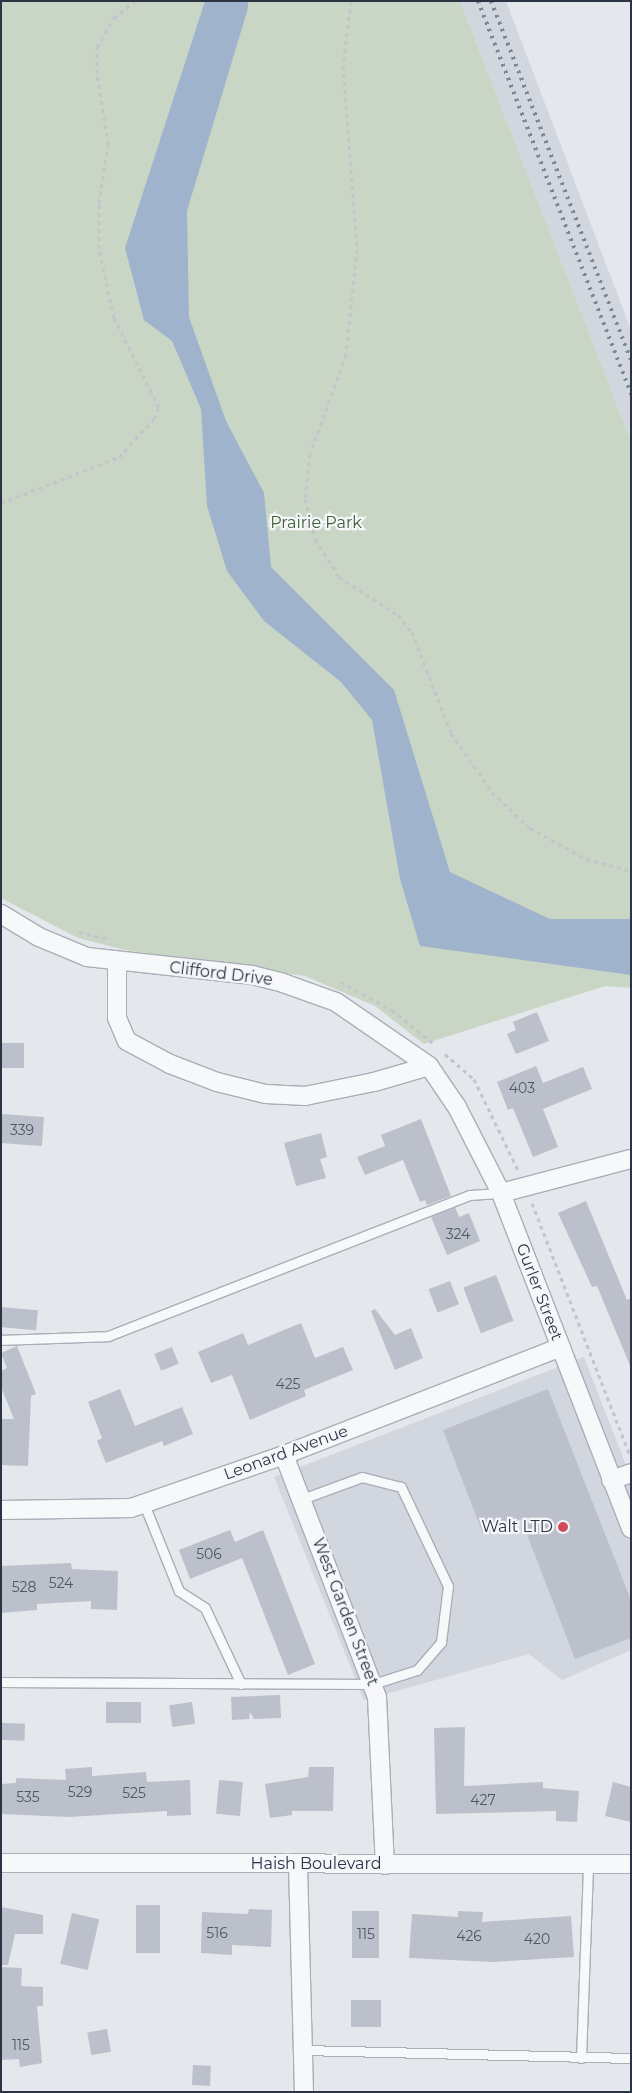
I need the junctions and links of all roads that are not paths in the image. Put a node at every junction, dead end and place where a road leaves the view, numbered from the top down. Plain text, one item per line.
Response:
1 (1, 914) edge
2 (117, 963) junction
3 (429, 1066) junction
4 (631, 1159) edge
5 (501, 1193) junction
6 (1, 1340) edge
7 (561, 1347) junction
8 (284, 1455) junction
9 (631, 1473) edge
10 (611, 1480) junction
11 (302, 1499) junction
12 (144, 1504) junction
13 (1, 1510) edge
14 (631, 1529) edge
15 (1, 1682) edge
16 (241, 1684) junction
17 (373, 1684) junction
18 (1, 1864) edge
19 (298, 1864) junction
20 (588, 1864) junction
21 (631, 1864) edge
22 (385, 1865) junction
23 (303, 2050) junction
24 (581, 2058) junction
25 (631, 2058) edge
26 (304, 2092) edge

1 - 2 street, Clifford Drive
2 - 3 street, Clifford Drive
2 - 3 street
3 - 5 street, Gurler Street
4 - 5 street
5 - 6 lane
5 - 7 street, Gurler Street
7 - 8 street, Leonard Avenue
7 - 10 street, Gurler Street
8 - 11 street, West Garden Street
8 - 12 street, Leonard Avenue
9 - 10 street
10 - 14 street, Gurler Street
11 - 17 street, West Garden Street
11 - 17 lane
12 - 13 street, Leonard Avenue
12 - 16 lane
15 - 16 lane
16 - 17 lane
17 - 22 street, West Garden Street
18 - 19 street, Haish Boulevard
19 - 22 street, Haish Boulevard
19 - 23 street
20 - 21 street, Haish Boulevard
20 - 22 street, Haish Boulevard
20 - 24 lane
23 - 24 lane
23 - 26 street
24 - 25 lane

